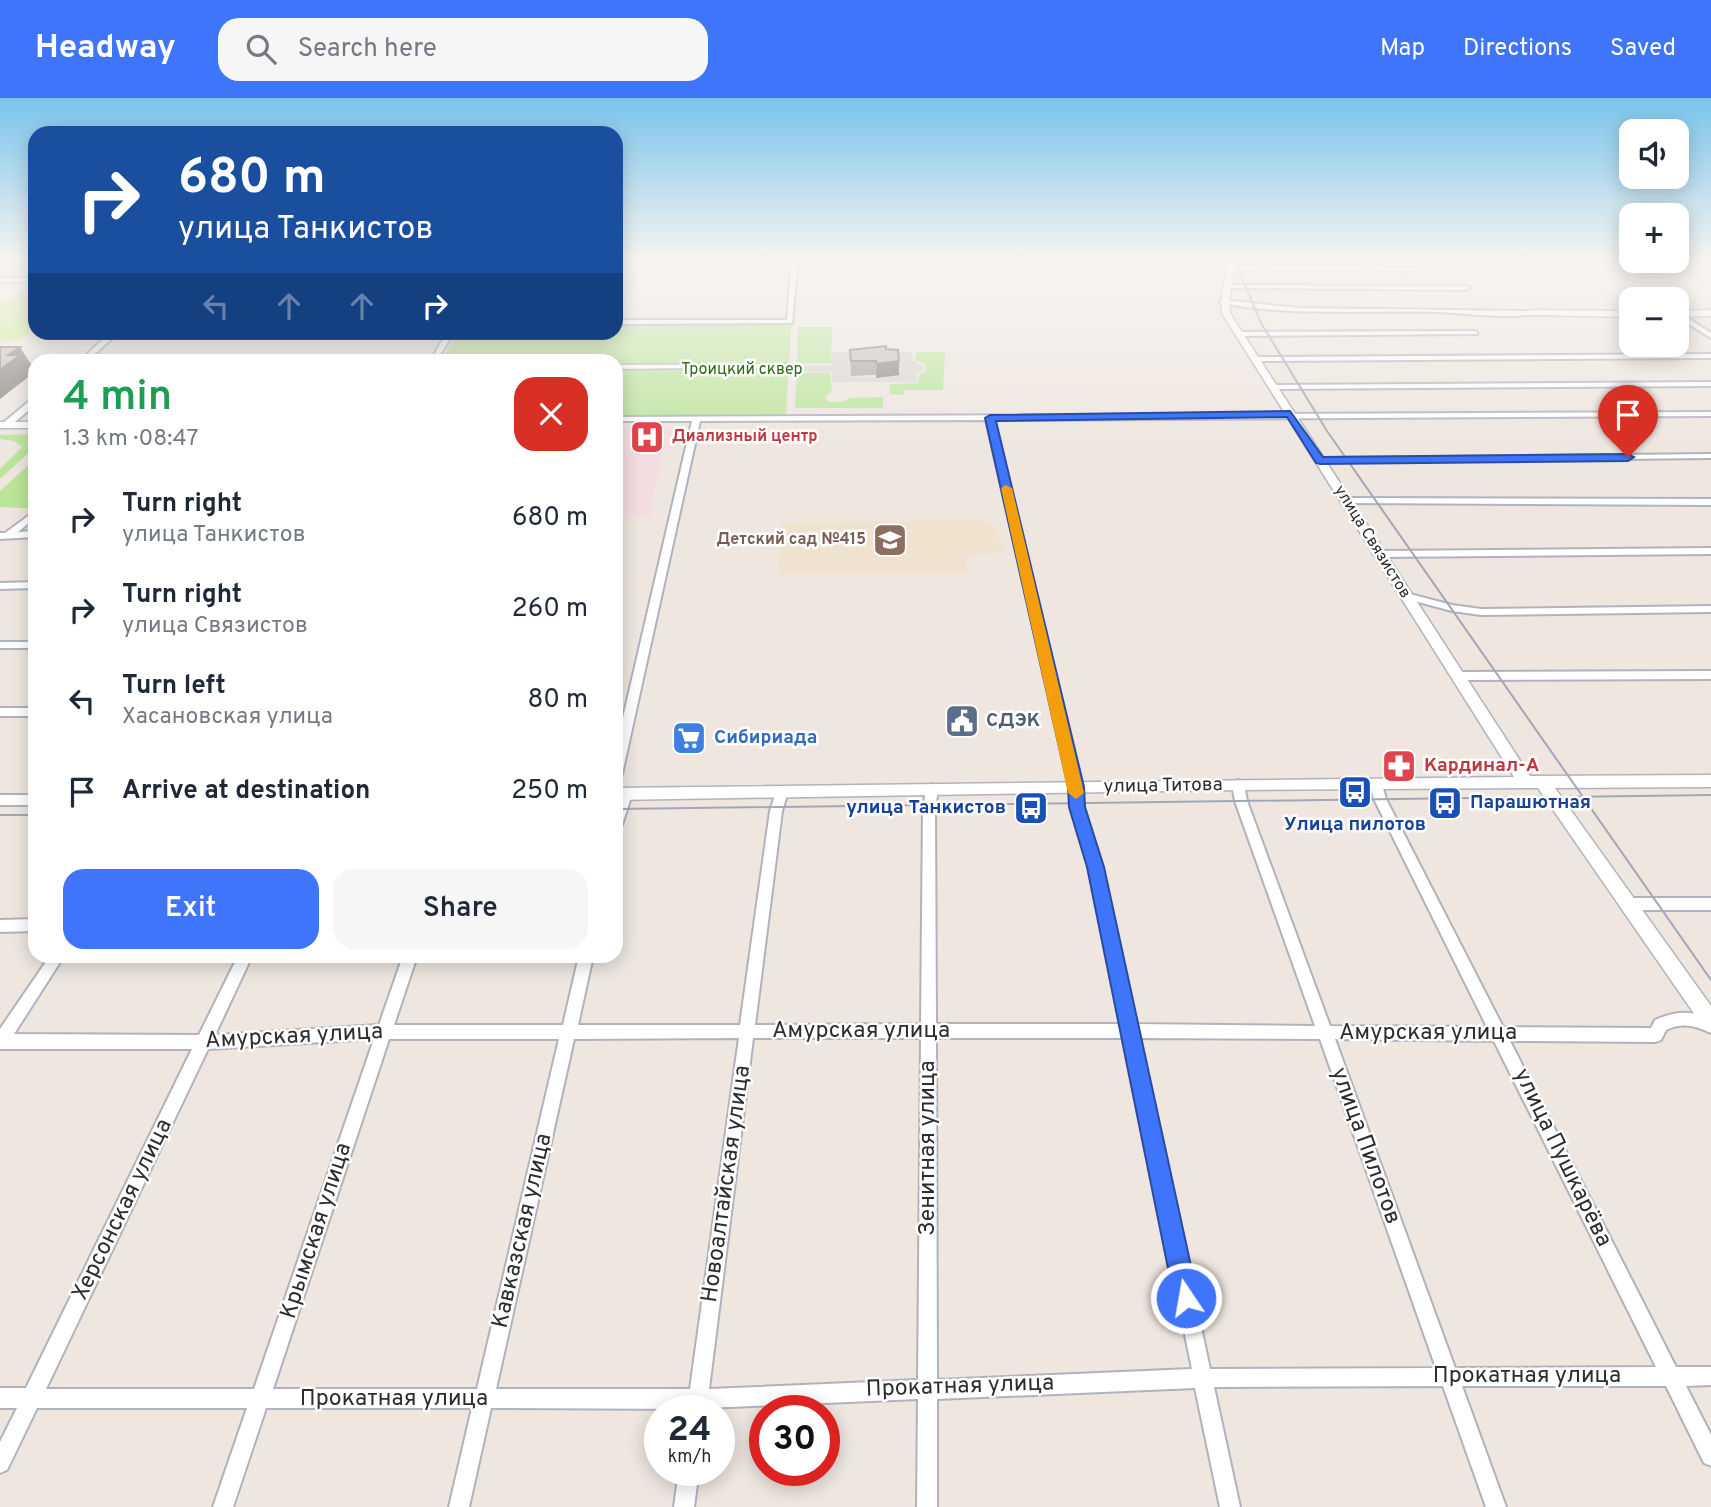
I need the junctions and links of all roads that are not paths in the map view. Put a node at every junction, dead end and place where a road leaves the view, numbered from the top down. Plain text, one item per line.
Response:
1 (1234, 325) edge
2 (1693, 325) edge
3 (1475, 332) dead end
4 (1240, 334) junction
5 (1711, 337) edge
6 (107, 340) edge
7 (91, 354) edge
8 (1711, 356) edge
9 (1256, 359) junction
10 (623, 367) edge
11 (623, 373) edge
12 (1711, 384) edge
13 (1273, 387) junction
14 (28, 406) edge
15 (1290, 414) junction
16 (1711, 414) edge
17 (990, 418) junction
18 (623, 419) edge
19 (696, 421) junction
20 (3, 425) edge
21 (28, 425) edge
22 (1711, 456) edge
23 (1320, 460) junction
24 (1346, 501) junction
25 (1711, 502) edge
26 (28, 519) edge
27 (28, 534) edge
28 (4, 535) edge
29 (1711, 551) edge
30 (1378, 554) junction
31 (28, 585) edge
32 (0, 586) edge
33 (1406, 596) junction
34 (1711, 609) edge
35 (0, 645) edge
36 (28, 645) edge
37 (1711, 675) edge
38 (1458, 676) junction
39 (0, 712) edge
40 (28, 712) edge
41 (623, 743) edge
42 (1711, 781) edge
43 (1238, 784) junction
44 (1535, 784) junction
45 (1376, 785) junction
46 (1076, 787) junction
47 (932, 789) junction
48 (782, 792) junction
49 (623, 794) edge
50 (0, 800) edge
51 (28, 800) edge
52 (1629, 904) junction
53 (1711, 904) edge
54 (28, 925) edge
55 (0, 926) edge
56 (52, 963) edge
57 (242, 963) edge
58 (407, 963) edge
59 (584, 963) edge
60 (1711, 1024) edge
61 (928, 1031) junction
62 (1130, 1031) junction
63 (382, 1032) junction
64 (569, 1032) junction
65 (747, 1032) junction
66 (1323, 1032) junction
67 (1501, 1033) junction
68 (0, 1042) edge
69 (205, 1042) junction
70 (1450, 1376) junction
71 (1669, 1376) junction
72 (1711, 1376) edge
73 (1203, 1378) junction
74 (927, 1388) junction
75 (699, 1395) edge
76 (0, 1398) edge
77 (32, 1398) junction
78 (260, 1398) junction
79 (484, 1400) junction
80 (735, 1402) edge
81 (644, 1404) edge
82 (1711, 1456) edge
83 (0, 1463) edge
84 (687, 1486) edge
85 (223, 1507) edge
86 (459, 1507) edge
87 (684, 1507) edge
88 (927, 1507) edge
89 (1230, 1507) edge
90 (1496, 1507) edge

1 - 4 street, улица Связистов
2 - 5 street
3 - 4 street
4 - 9 street, улица Связистов
6 - 7 street
8 - 9 street
9 - 13 street, улица Связистов
10 - 11 street
12 - 13 street
13 - 15 street, улица Связистов
14 - 20 street
15 - 16 street
15 - 17 street
15 - 23 street, улица Связистов
17 - 19 street
17 - 46 street
18 - 19 street
19 - 41 street
20 - 21 street
22 - 23 street
23 - 24 street, улица Связистов
24 - 25 street
24 - 30 street, улица Связистов
26 - 28 street
27 - 28 street
29 - 30 street
30 - 33 street, улица Связистов
31 - 32 street
33 - 34 street
33 - 38 street, улица Связистов
35 - 36 street
37 - 38 street
38 - 44 street, улица Связистов
39 - 40 street
42 - 44 street, улица Титова
43 - 45 street, улица Титова
43 - 46 street, улица Титова
43 - 66 street, улица Пилотов
44 - 45 street, улица Титова
44 - 52 street, улица Связистов
45 - 67 street, улица Пушкарёва
46 - 47 street, улица Титова
46 - 62 street
47 - 48 street, улица Титова
47 - 61 street, Зенитная улица
48 - 49 street, улица Титова
48 - 65 street, Новоалтайская улица
50 - 51 street
52 - 53 street
52 - 60 street, улица Связистов
54 - 55 street
56 - 68 street
57 - 69 street, Херсонская улица
58 - 63 street, Крымская улица
59 - 64 street, Кавказская улица
60 - 67 street, Амурская улица
61 - 62 street, Амурская улица
61 - 65 street, Амурская улица
61 - 74 street, Зенитная улица
62 - 66 street, Амурская улица
62 - 73 street
63 - 64 street, Амурская улица
63 - 69 street, Амурская улица
63 - 78 street, Крымская улица
64 - 65 street, Амурская улица
64 - 79 street, Кавказская улица
65 - 75 street, Новоалтайская улица
66 - 67 street, Амурская улица
66 - 70 street, улица Пилотов
67 - 71 street, улица Пушкарёва
68 - 69 street, Амурская улица
69 - 77 street, Херсонская улица
70 - 71 street, Прокатная улица
70 - 73 street, Прокатная улица
70 - 90 street, улица Пилотов
71 - 72 street, Прокатная улица
71 - 82 street, улица Пушкарёва
73 - 74 street, Прокатная улица
73 - 89 street
74 - 80 street, Прокатная улица
74 - 88 street, Зенитная улица
76 - 77 street, Прокатная улица
77 - 78 street, Прокатная улица
77 - 83 street, Херсонская улица
78 - 79 street, Прокатная улица
78 - 85 street, Крымская улица
79 - 81 street, Прокатная улица
79 - 86 street, Кавказская улица
84 - 87 street

